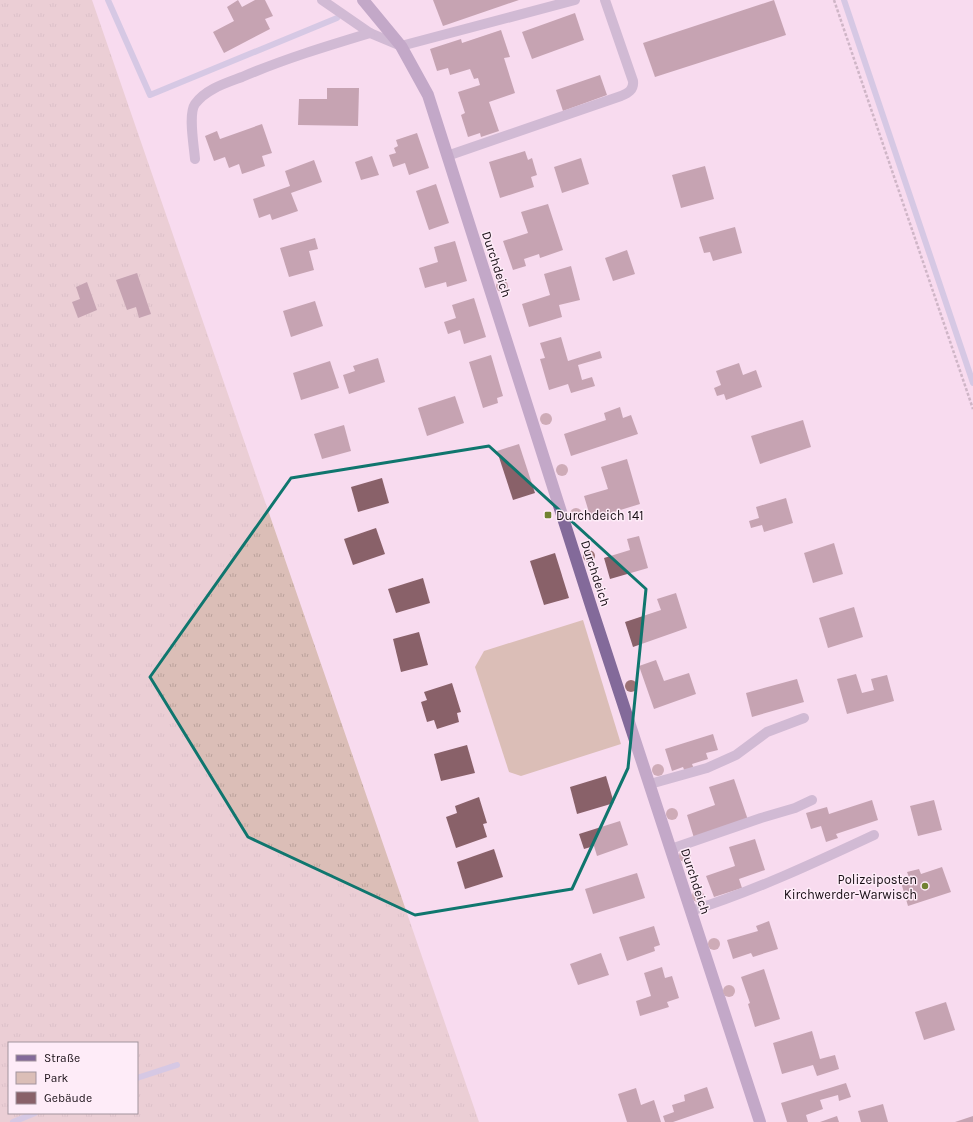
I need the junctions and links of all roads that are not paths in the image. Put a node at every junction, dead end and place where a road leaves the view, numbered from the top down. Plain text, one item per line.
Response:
1 (322, 0) edge
2 (364, 0) edge
3 (575, 0) edge
4 (605, 0) edge
5 (370, 33) junction
6 (401, 46) junction
7 (448, 156) junction
8 (195, 159) dead end
9 (804, 718) dead end
10 (650, 784) junction
11 (812, 800) dead end
12 (874, 836) dead end
13 (671, 850) junction
14 (691, 911) junction
15 (760, 1122) edge

1 - 5 lane
2 - 6 street, Durchdeich
3 - 6 lane
4 - 7 lane
5 - 6 lane
5 - 8 lane
6 - 7 street, Durchdeich
7 - 10 street, Durchdeich
9 - 10 lane
10 - 13 street, Durchdeich
11 - 13 lane
12 - 14 lane
13 - 14 street, Durchdeich
14 - 15 street, Durchdeich

